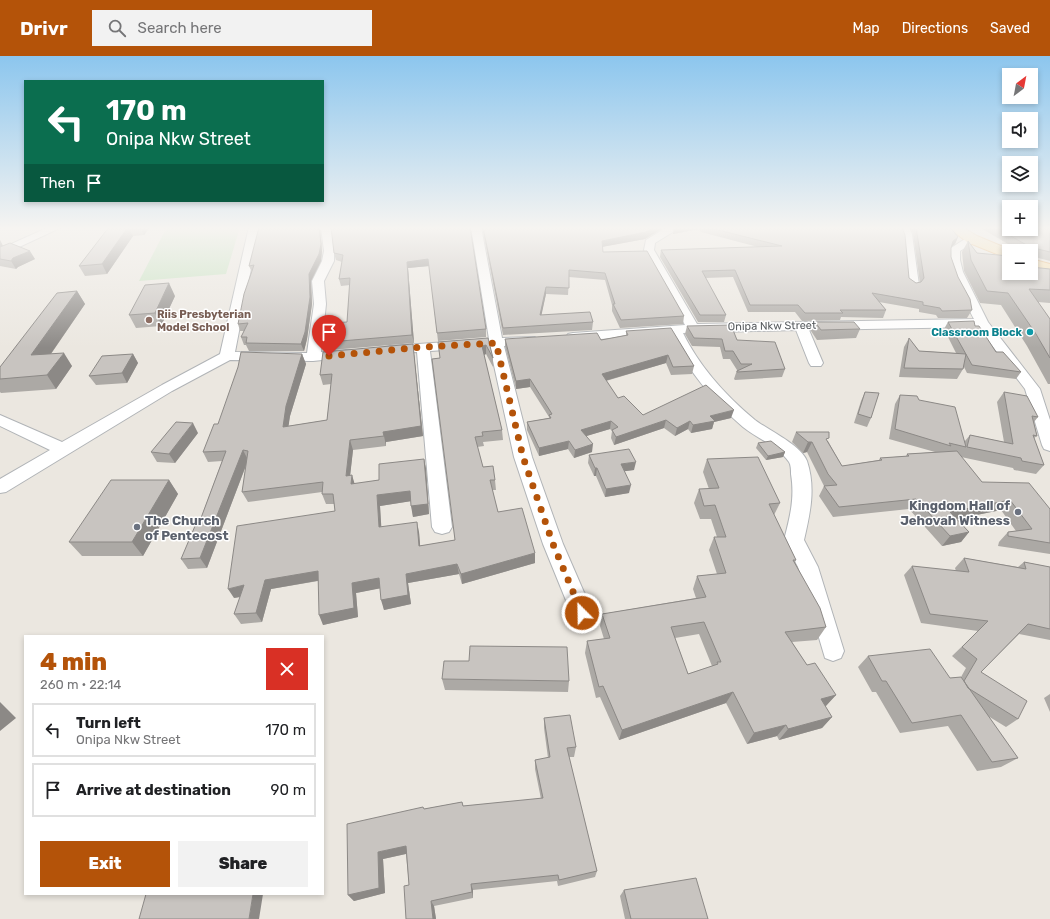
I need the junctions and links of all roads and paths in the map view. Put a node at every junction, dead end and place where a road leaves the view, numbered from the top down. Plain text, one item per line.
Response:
1 (246, 267) edge
2 (325, 267) edge
3 (484, 267) edge
4 (659, 267) edge
5 (911, 267) edge
6 (956, 267) edge
7 (913, 285) edge
8 (982, 322) junction
9 (800, 325) junction
10 (693, 328) junction
11 (675, 329) junction
12 (558, 338) edge
13 (542, 339) edge
14 (496, 343) junction
15 (423, 347) junction
16 (376, 351) edge
17 (360, 353) edge
18 (227, 356) junction
19 (313, 357) junction
20 (816, 363) dead end
21 (1032, 389) junction
22 (1050, 392) edge
23 (0, 420) edge
24 (1050, 445) edge
25 (64, 450) junction
26 (0, 487) edge
27 (442, 527) dead end
28 (582, 613) dead end
29 (834, 651) dead end

1 - 18 street
2 - 19 street
3 - 14 street
4 - 10 street
5 - 7 street
6 - 8 street
8 - 9 street, Onipa Nkw Street
8 - 21 street
9 - 10 street, Onipa Nkw Street
9 - 20 street
10 - 11 street, Onipa Nkw Street
11 - 12 street, Onipa Nkw Street
11 - 29 street
13 - 14 street
14 - 15 street
14 - 28 street
15 - 16 street
15 - 27 street
17 - 19 street
18 - 19 street
18 - 25 street
21 - 22 street
21 - 24 street
23 - 25 street
25 - 26 street

